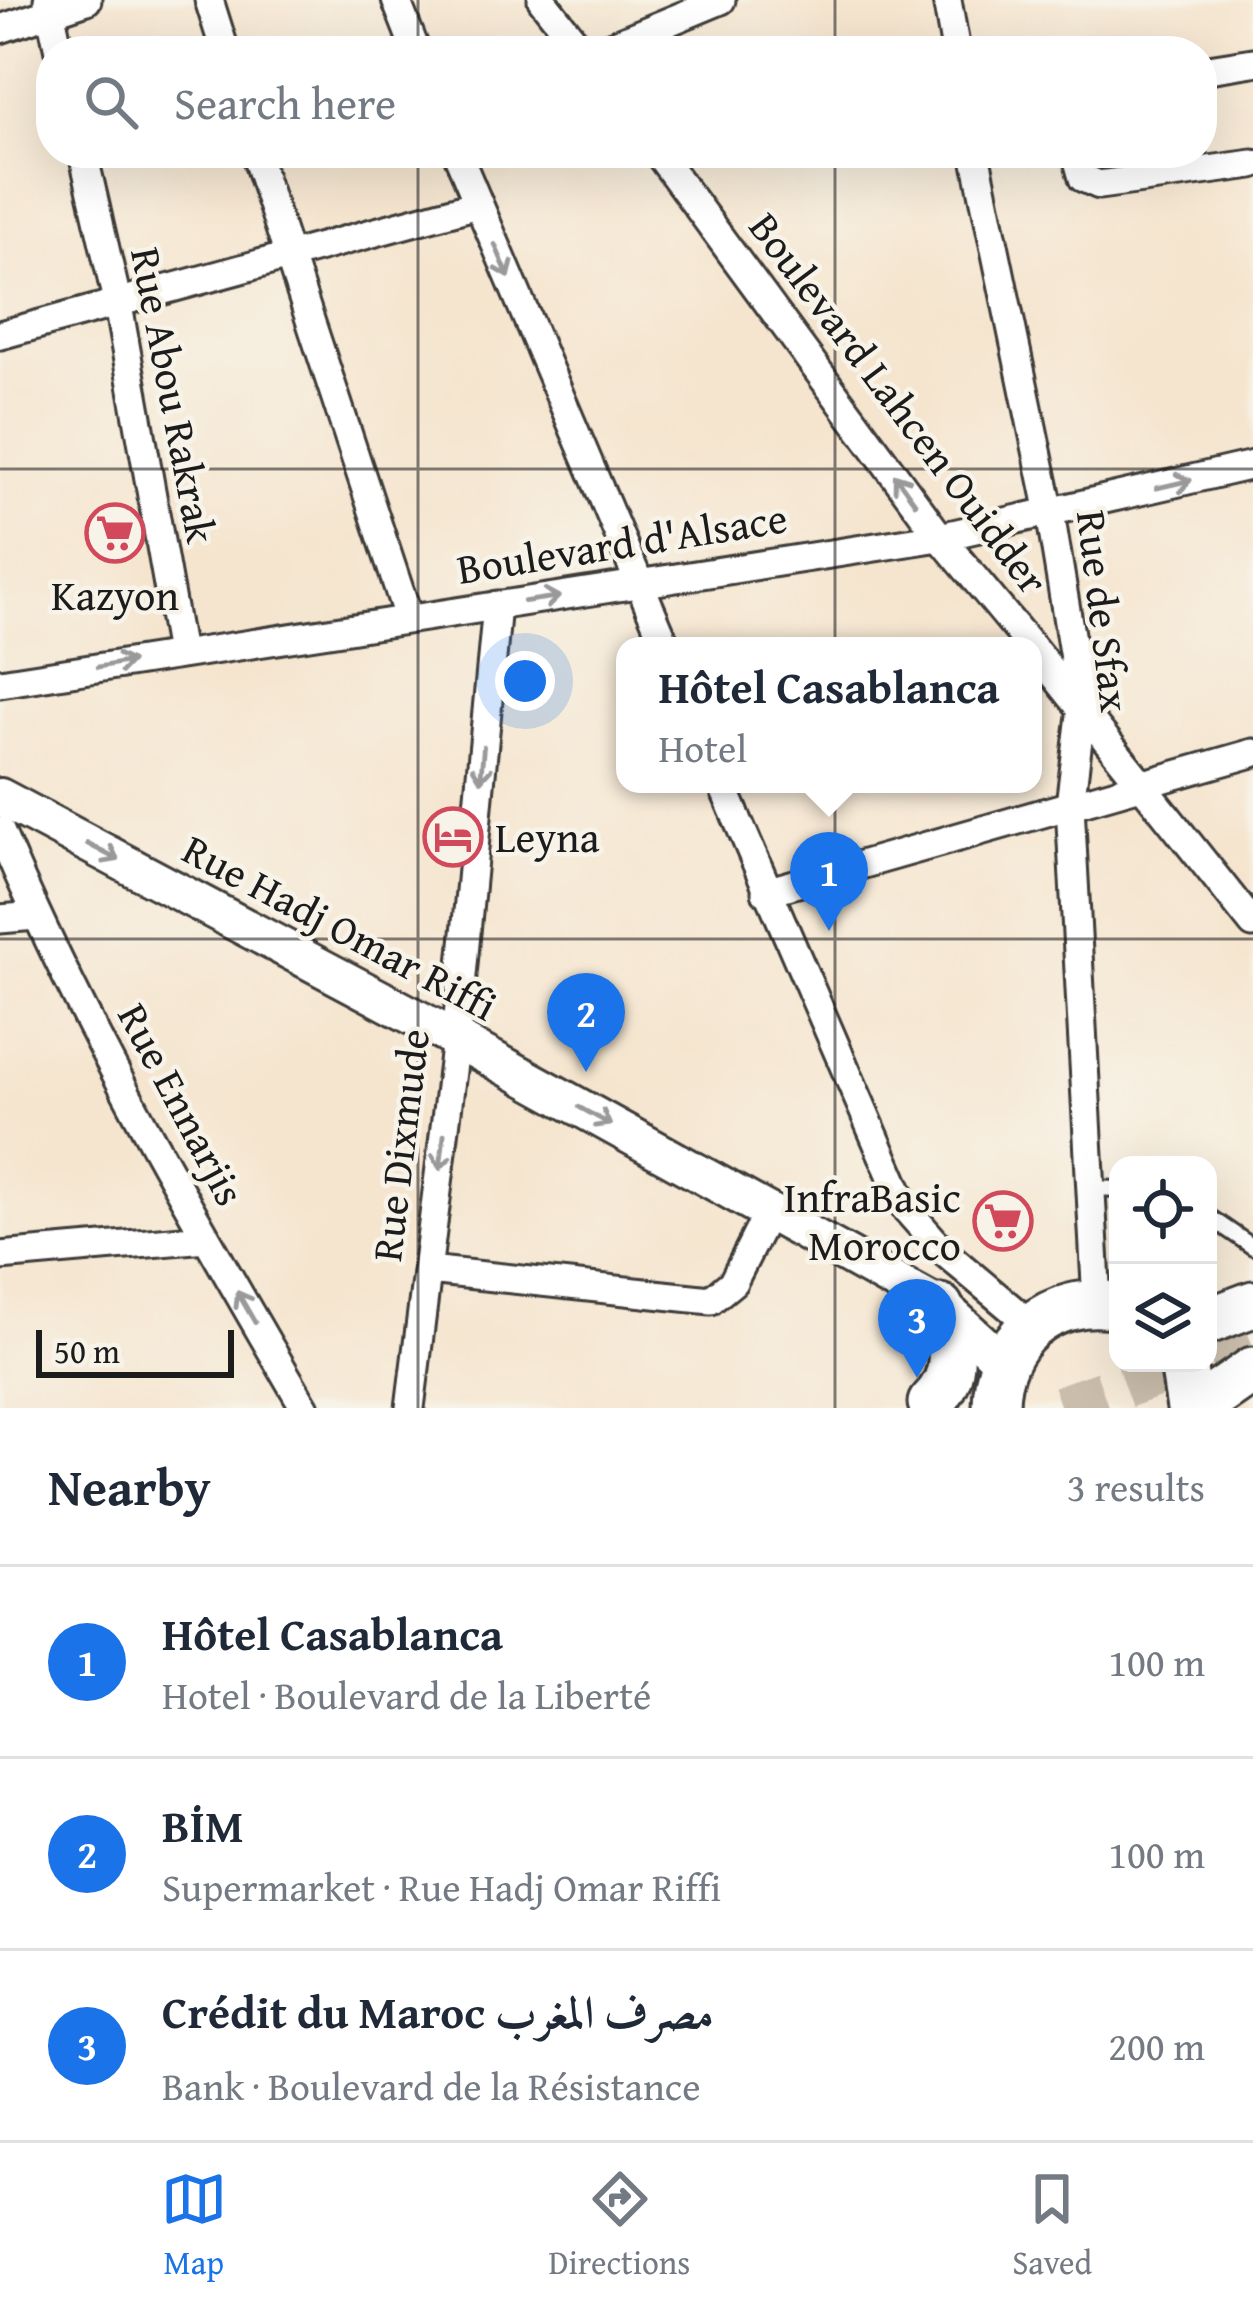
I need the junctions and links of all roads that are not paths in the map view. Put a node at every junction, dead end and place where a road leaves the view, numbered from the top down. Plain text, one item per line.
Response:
1 (87, 0) edge
2 (209, 0) edge
3 (396, 0) edge
4 (542, 0) edge
5 (721, 0) edge
6 (947, 0) edge
7 (49, 6) edge
8 (0, 29) edge
9 (56, 36) edge
10 (220, 36) edge
11 (410, 36) edge
12 (570, 36) edge
13 (634, 36) edge
14 (953, 36) edge
15 (1253, 62) edge
16 (1217, 68) edge
17 (1253, 164) edge
18 (86, 168) edge
19 (260, 168) edge
20 (464, 168) edge
21 (669, 168) edge
22 (978, 168) edge
23 (1080, 168) edge
24 (478, 203) junction
25 (286, 256) junction
26 (118, 305) junction
27 (0, 335) edge
28 (1253, 465) edge
29 (1050, 513) junction
30 (940, 537) junction
31 (641, 584) junction
32 (497, 605) junction
33 (408, 617) junction
34 (662, 637) edge
35 (1024, 637) edge
36 (179, 652) junction
37 (1042, 659) edge
38 (0, 683) edge
39 (1082, 707) junction
40 (1253, 753) edge
41 (1145, 784) junction
42 (726, 793) edge
43 (0, 797) edge
44 (1070, 805) junction
45 (0, 832) edge
46 (766, 892) junction
47 (36, 916) junction
48 (0, 919) edge
49 (1253, 924) edge
50 (456, 1039) junction
51 (1105, 1188) edge
52 (769, 1211) junction
53 (1217, 1222) edge
54 (206, 1238) junction
55 (1253, 1247) edge
56 (0, 1256) edge
57 (428, 1270) junction
58 (1253, 1304) edge
59 (1107, 1305) edge
60 (940, 1307) junction
61 (1217, 1318) edge
62 (1031, 1325) junction
63 (1253, 1370) edge
64 (1185, 1372) edge
65 (999, 1382) edge
66 (919, 1406) edge
67 (305, 1408) edge
68 (410, 1408) edge
69 (1194, 1408) edge

1 - 7 street
2 - 10 street
3 - 11 street
4 - 12 street
5 - 13 street
6 - 14 street
7 - 8 street
7 - 9 street
15 - 16 street
17 - 23 street
18 - 26 street, Rue Abou Rakrak
19 - 25 street
20 - 24 street
30 -> 21 street, Boulevard Lahcen Ouidder
22 - 29 street, Rue de Sfax
24 - 25 street
24 -> 31 street
25 - 26 street
25 - 33 street
26 - 27 street
26 - 36 street, Rue Abou Rakrak
29 -> 28 street, Boulevard d'Alsace
29 - 30 street, Boulevard d'Alsace
29 - 39 street, Rue de Sfax
30 - 31 street, Boulevard d'Alsace
30 - 35 street, Boulevard Lahcen Ouidder
32 -> 31 street, Boulevard d'Alsace
31 - 34 street
32 - 33 street, Boulevard d'Alsace
32 -> 50 street, Rue Dixmude
33 - 36 street, Boulevard d'Alsace
38 -> 36 street, Boulevard d'Alsace
37 - 39 street, Boulevard Lahcen Ouidder
39 - 41 street, Boulevard Lahcen Ouidder
39 - 44 street, Rue de Sfax
40 - 41 street
41 - 44 street
41 - 49 street, Boulevard Lahcen Ouidder
42 - 46 street
43 -> 50 street, Rue Hadj Omar Riffi
44 - 46 street
44 - 51 street, Rue de Sfax
45 - 47 street, Rue Ennarjis
46 - 62 street
47 - 48 street
47 - 54 street, Rue Ennarjis
50 -> 52 street, Rue Hadj Omar Riffi
50 -> 57 street, Rue Dixmude
51 - 59 street, Rue de Sfax
52 - 57 street
52 - 60 street, Rue Hadj Omar Riffi
53 - 55 lane
54 - 56 street
67 -> 54 street, Rue Ennarjis
57 - 68 street, Rue Dixmude
58 - 61 main road
59 - 62 main road
60 - 65 street, Rue Hadj Omar Riffi
60 - 66 main road
62 - 65 main road
63 - 69 main road
64 - 69 main road
65 - 66 main road

